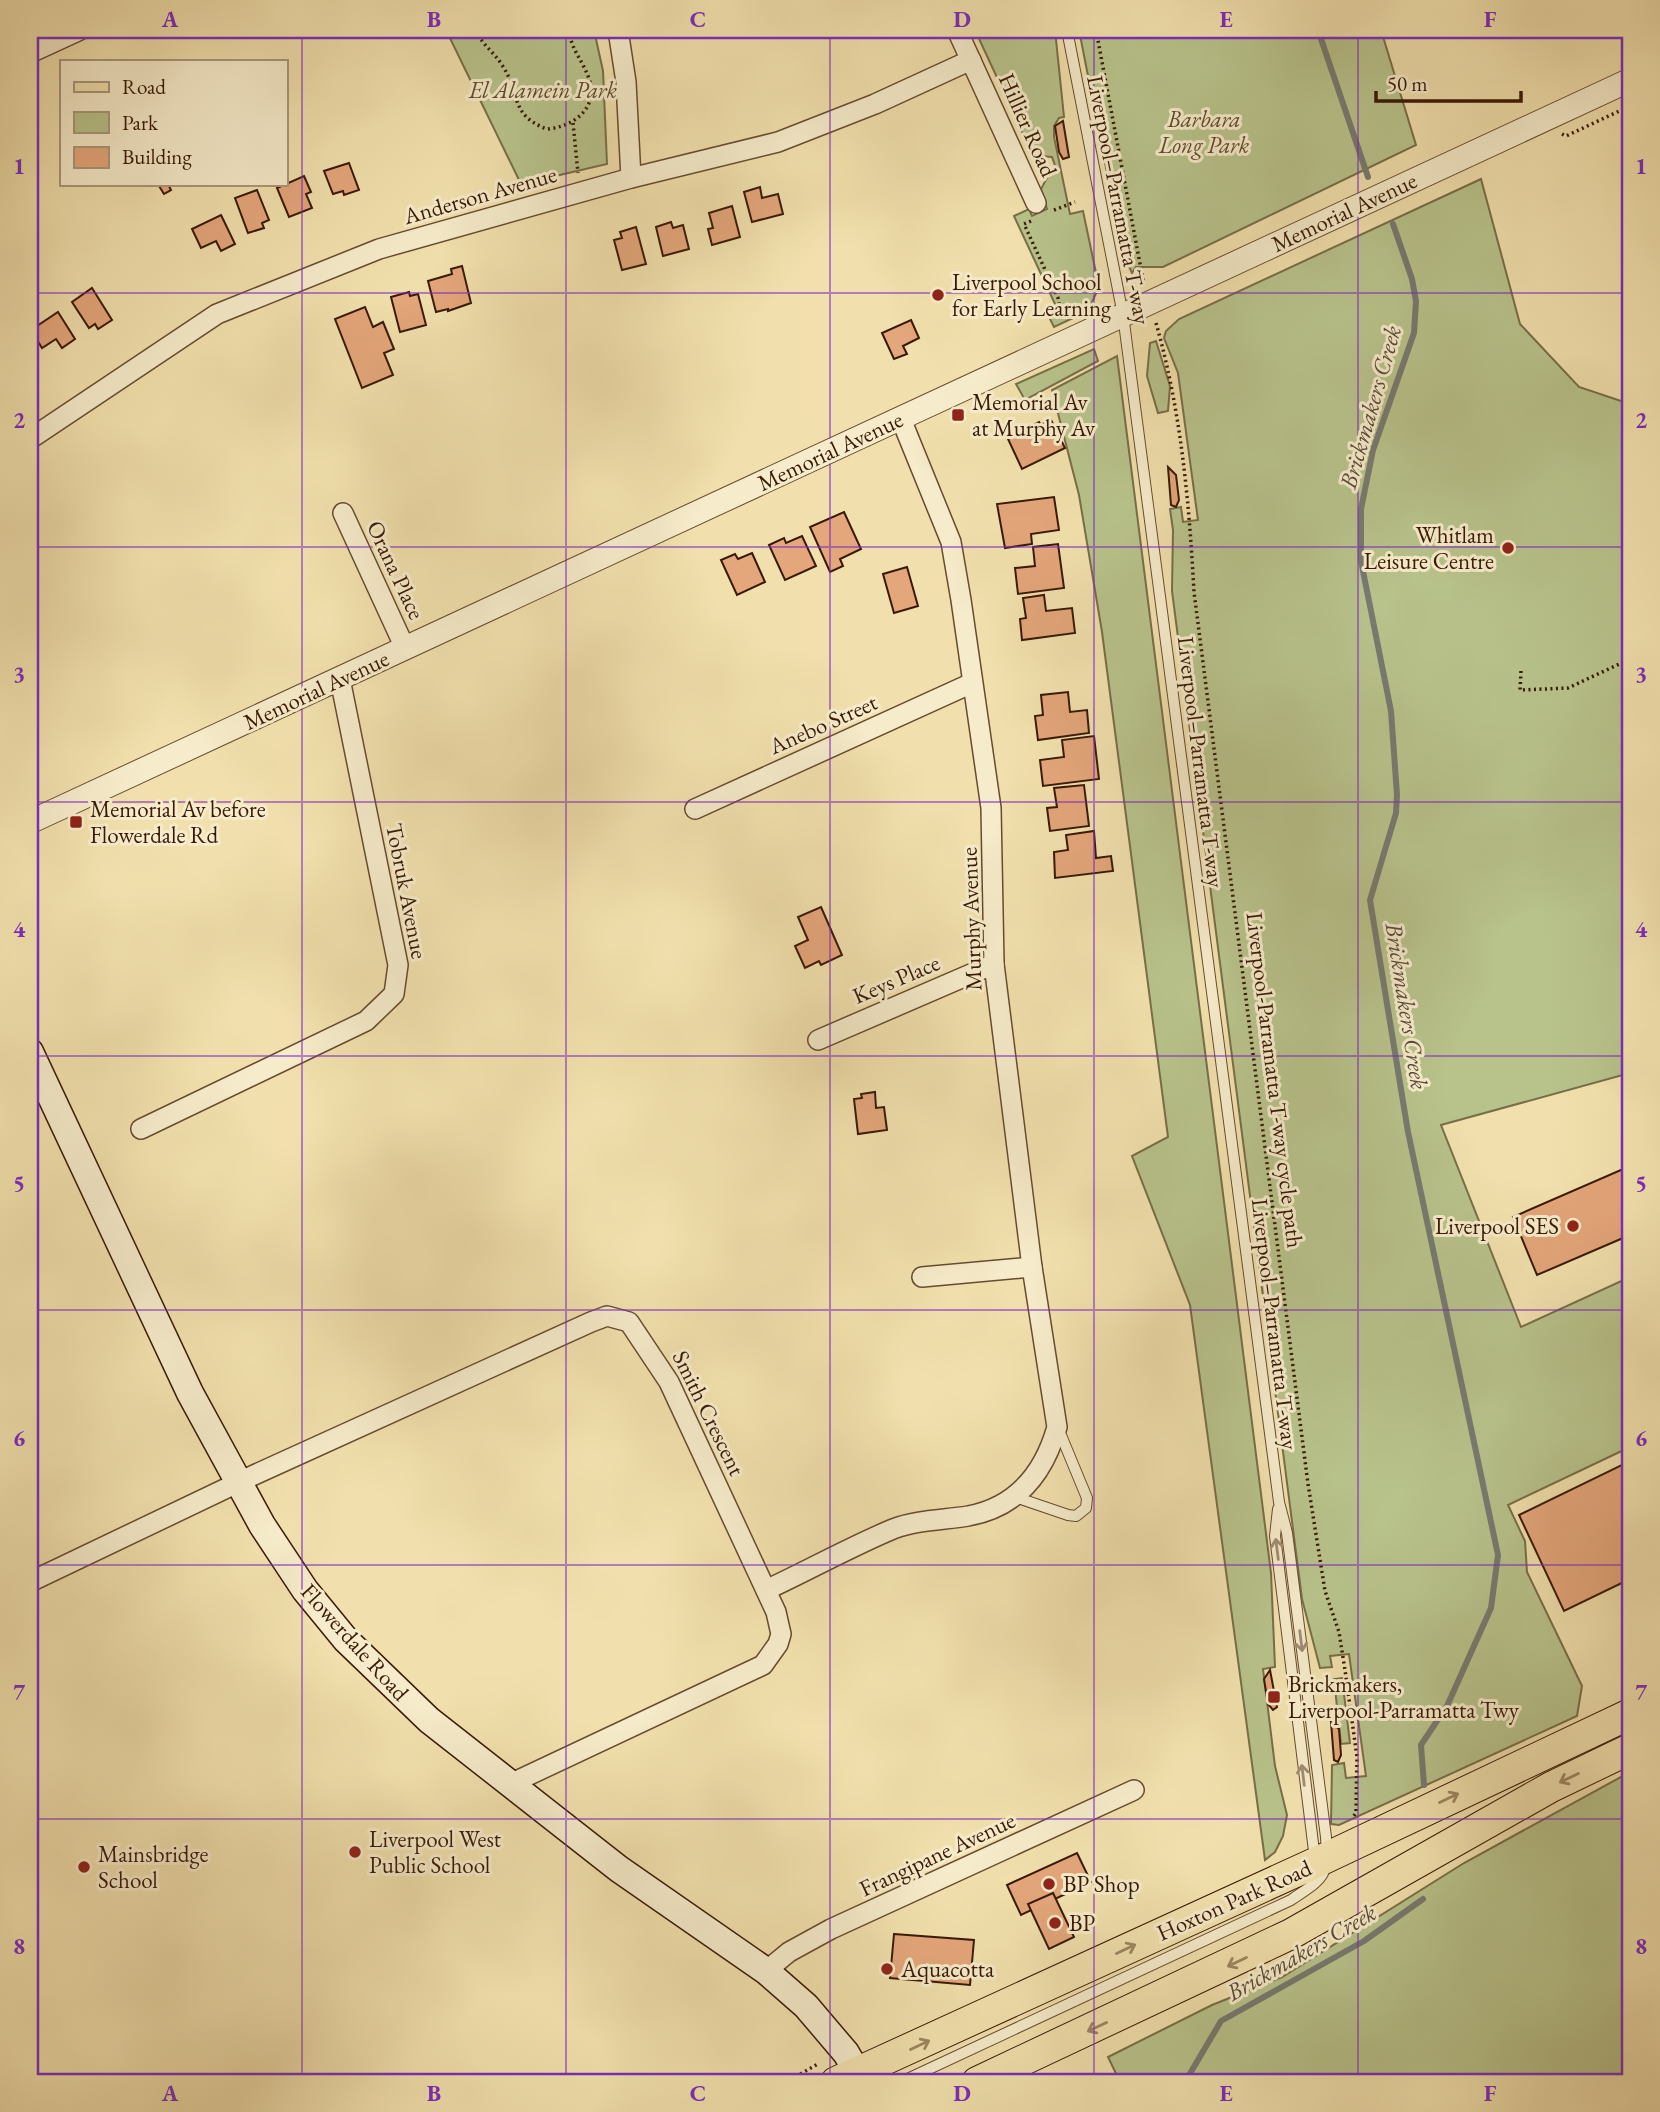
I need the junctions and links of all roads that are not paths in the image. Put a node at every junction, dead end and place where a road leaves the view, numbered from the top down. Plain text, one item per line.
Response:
1 (80, 30) edge
2 (618, 30) edge
3 (957, 30) edge
4 (1067, 30) edge
5 (30, 53) edge
6 (971, 60) junction
7 (1630, 80) edge
8 (631, 178) junction
9 (1041, 211) road end
10 (1123, 315) junction
11 (901, 419) junction
12 (30, 439) edge
13 (343, 513) dead end
14 (405, 648) junction
15 (340, 679) junction
16 (972, 683) junction
17 (695, 810) dead end
18 (30, 822) edge
19 (994, 964) junction
20 (818, 1040) dead end
21 (30, 1052) edge
22 (141, 1129) dead end
23 (1032, 1267) junction
24 (922, 1278) dead end
25 (1057, 1427) junction
26 (238, 1483) junction
27 (1015, 1497) junction
28 (1279, 1502) junction
29 (30, 1582) edge
30 (766, 1590) junction
31 (1630, 1714) edge
32 (1630, 1749) edge
33 (510, 1784) junction
34 (1134, 1790) dead end
35 (1318, 1854) junction
36 (766, 1971) junction
37 (852, 2079) edge
38 (901, 2082) edge
39 (977, 2082) edge

1 - 5 street
2 - 8 street
3 - 6 street, Hillier Road
4 - 10 lane, Liverpool–Parramatta T-way
6 - 8 street, Anderson Avenue
6 - 9 street, Hillier Road
7 - 10 street, Memorial Avenue
8 - 12 street, Anderson Avenue
10 - 11 street, Memorial Avenue
10 - 28 lane, Liverpool–Parramatta T-way
11 - 14 street, Memorial Avenue
11 - 16 street, Murphy Avenue
13 - 14 street, Orana Place
14 - 15 street, Memorial Avenue
15 - 18 street, Memorial Avenue
15 - 22 street, Tobruk Avenue
16 - 17 street, Anebo Street
16 - 19 street, Murphy Avenue
19 - 20 street, Keys Place
19 - 23 street, Murphy Avenue
21 - 26 main road, Flowerdale Road
23 - 24 street
23 - 25 street, Murphy Avenue
25 - 27 street, Murphy Avenue
25 - 27 lane, Murphy Avenue
26 - 29 street
26 - 30 street, Smith Crescent
26 - 33 main road, Flowerdale Road
27 - 30 street, Murphy Avenue
28 -> 35 lane, Liverpool–Parramatta T-way
35 -> 28 lane, Liverpool–Parramatta T-way
30 - 33 street, Smith Crescent
35 -> 31 main road, Hoxton Park Road
32 -> 39 main road
33 - 36 main road, Flowerdale Road
34 - 36 street, Frangipane Avenue
37 -> 35 main road, Hoxton Park Road
35 - 38 lane
36 - 37 main road, Flowerdale Road

